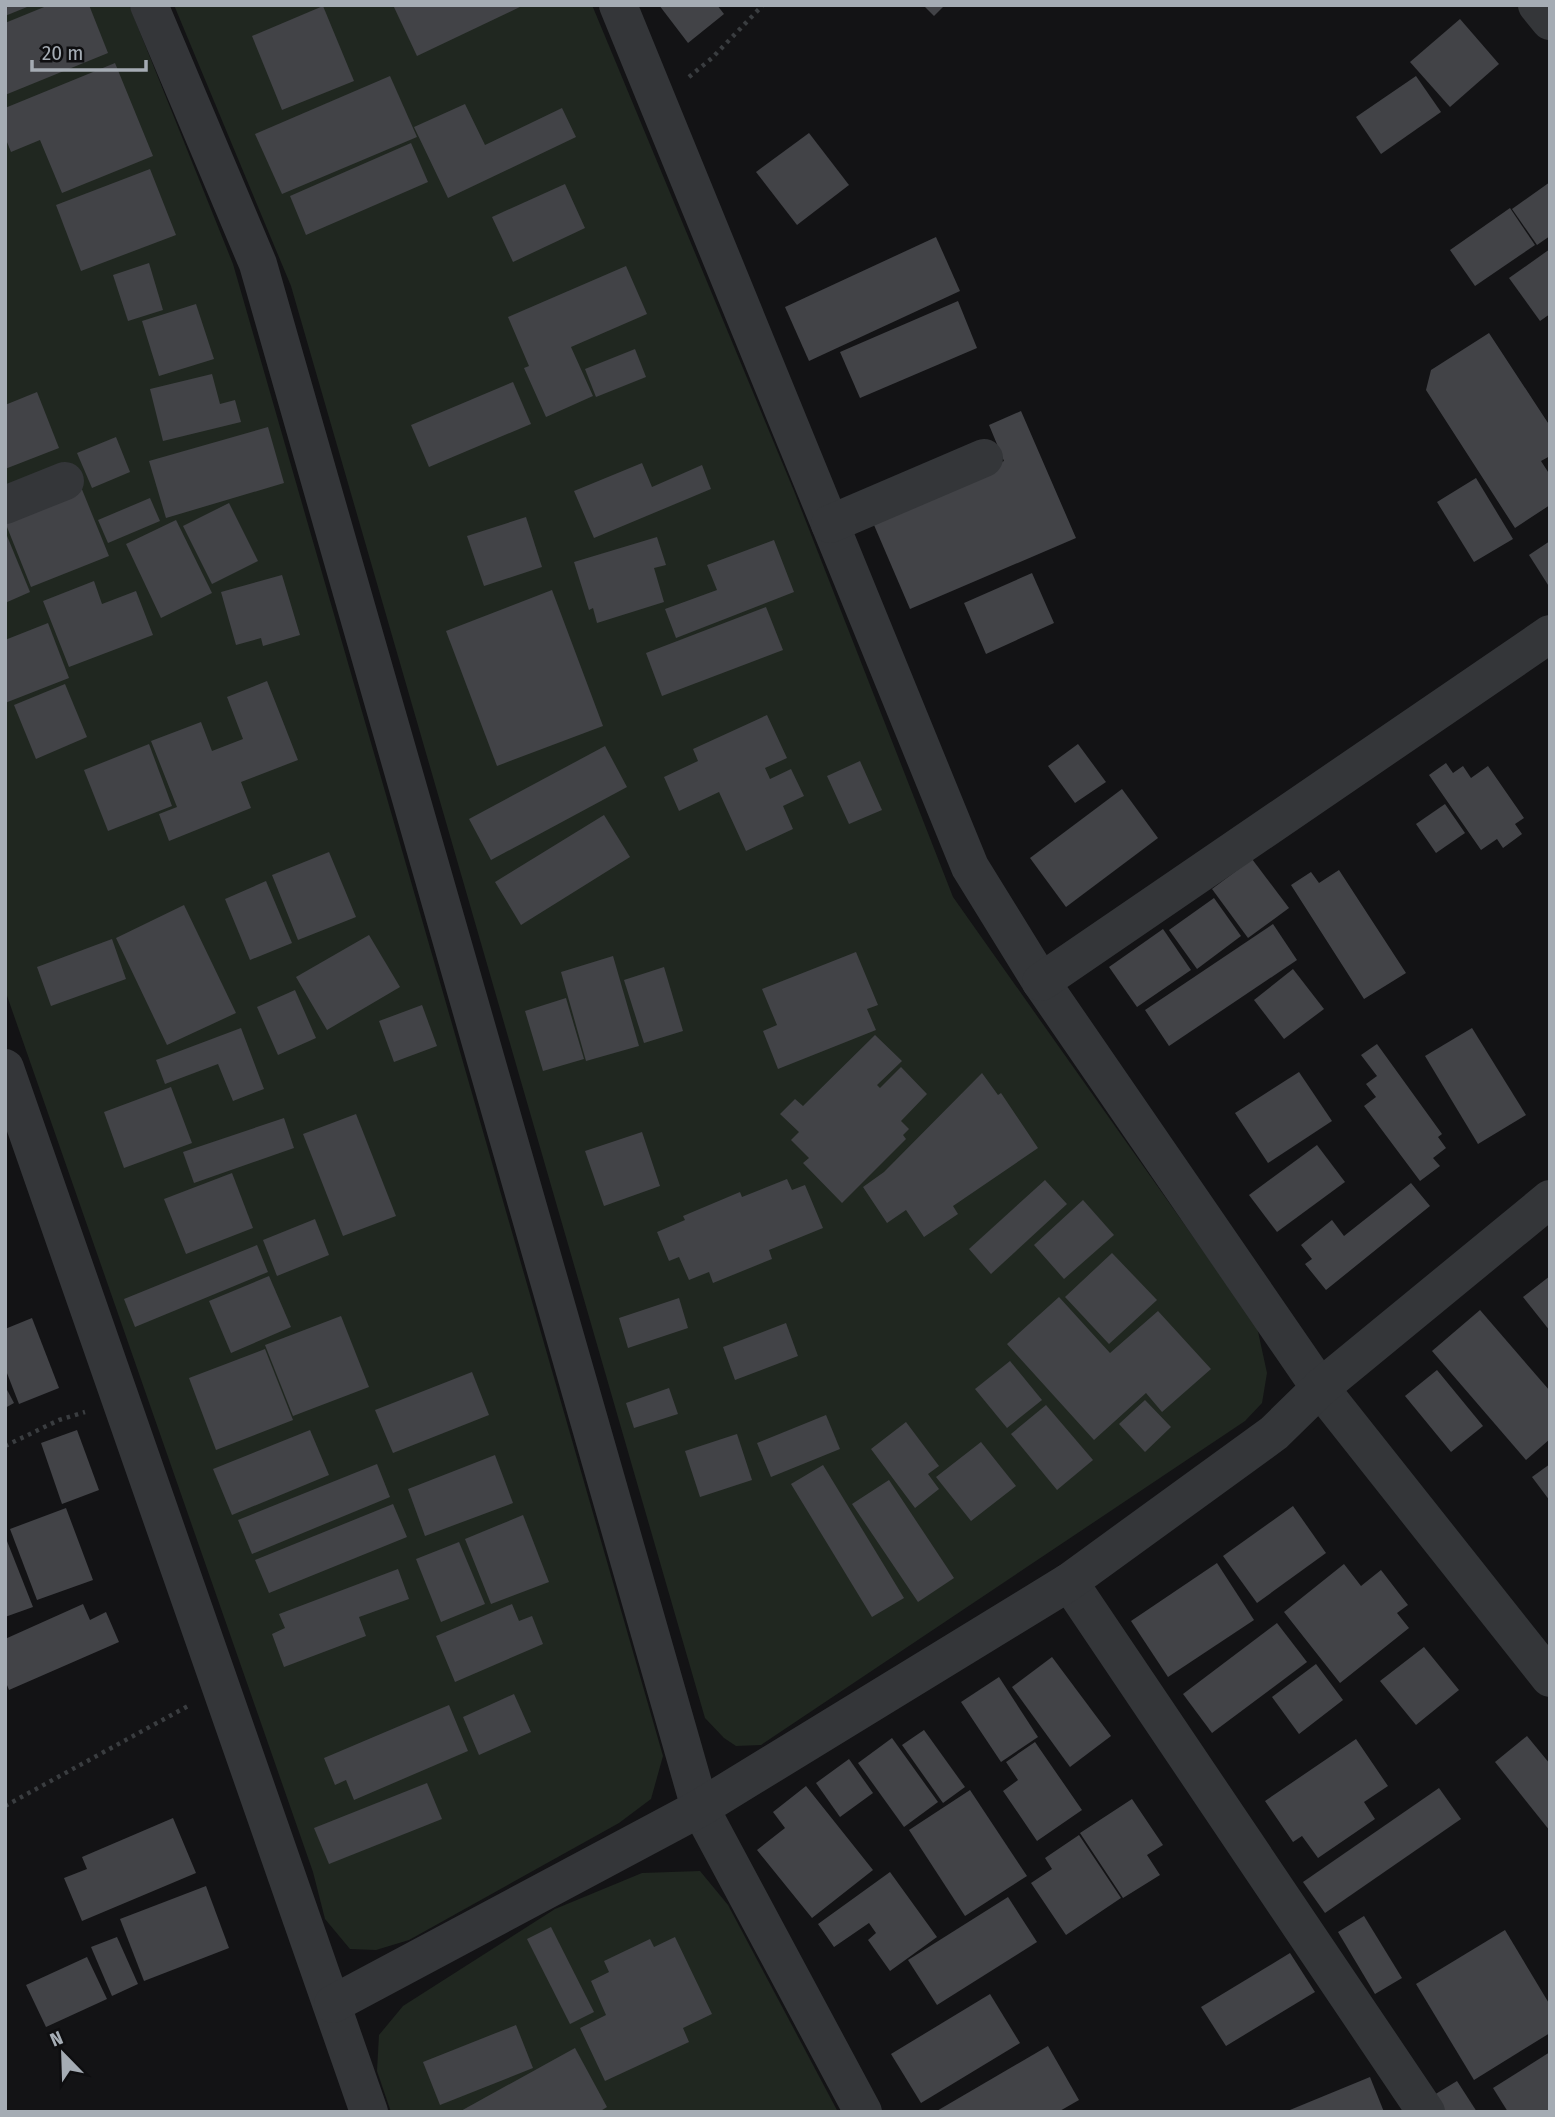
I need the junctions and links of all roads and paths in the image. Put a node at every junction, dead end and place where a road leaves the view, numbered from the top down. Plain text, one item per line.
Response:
1 (149, 5) edge
2 (618, 5) edge
3 (763, 5) edge
4 (1537, 5) edge
5 (1550, 20) edge
6 (658, 101) junction
7 (984, 458) dead end
8 (65, 481) dead end
9 (5, 505) edge
10 (830, 524) junction
11 (1550, 634) edge
12 (1041, 982) junction
13 (5, 1068) edge
14 (1550, 1199) edge
15 (1320, 1388) junction
16 (121, 1399) junction
17 (5, 1446) edge
18 (1069, 1582) junction
19 (1550, 1678) edge
20 (222, 1687) junction
21 (5, 1806) edge
22 (700, 1808) junction
23 (332, 2004) junction
24 (369, 2112) edge
25 (863, 2112) edge
26 (1426, 2112) edge

1 - 22 street
2 - 6 street
3 - 6 path
4 - 5 street
6 - 10 street
7 - 10 street
8 - 9 street
10 - 12 street
11 - 12 street
12 - 15 street
13 - 16 street
14 - 15 street
15 - 18 street
15 - 19 street
16 - 17 path
16 - 20 street
18 - 22 street
18 - 26 street
20 - 21 path
20 - 23 street
22 - 23 street
22 - 25 street
23 - 24 street

